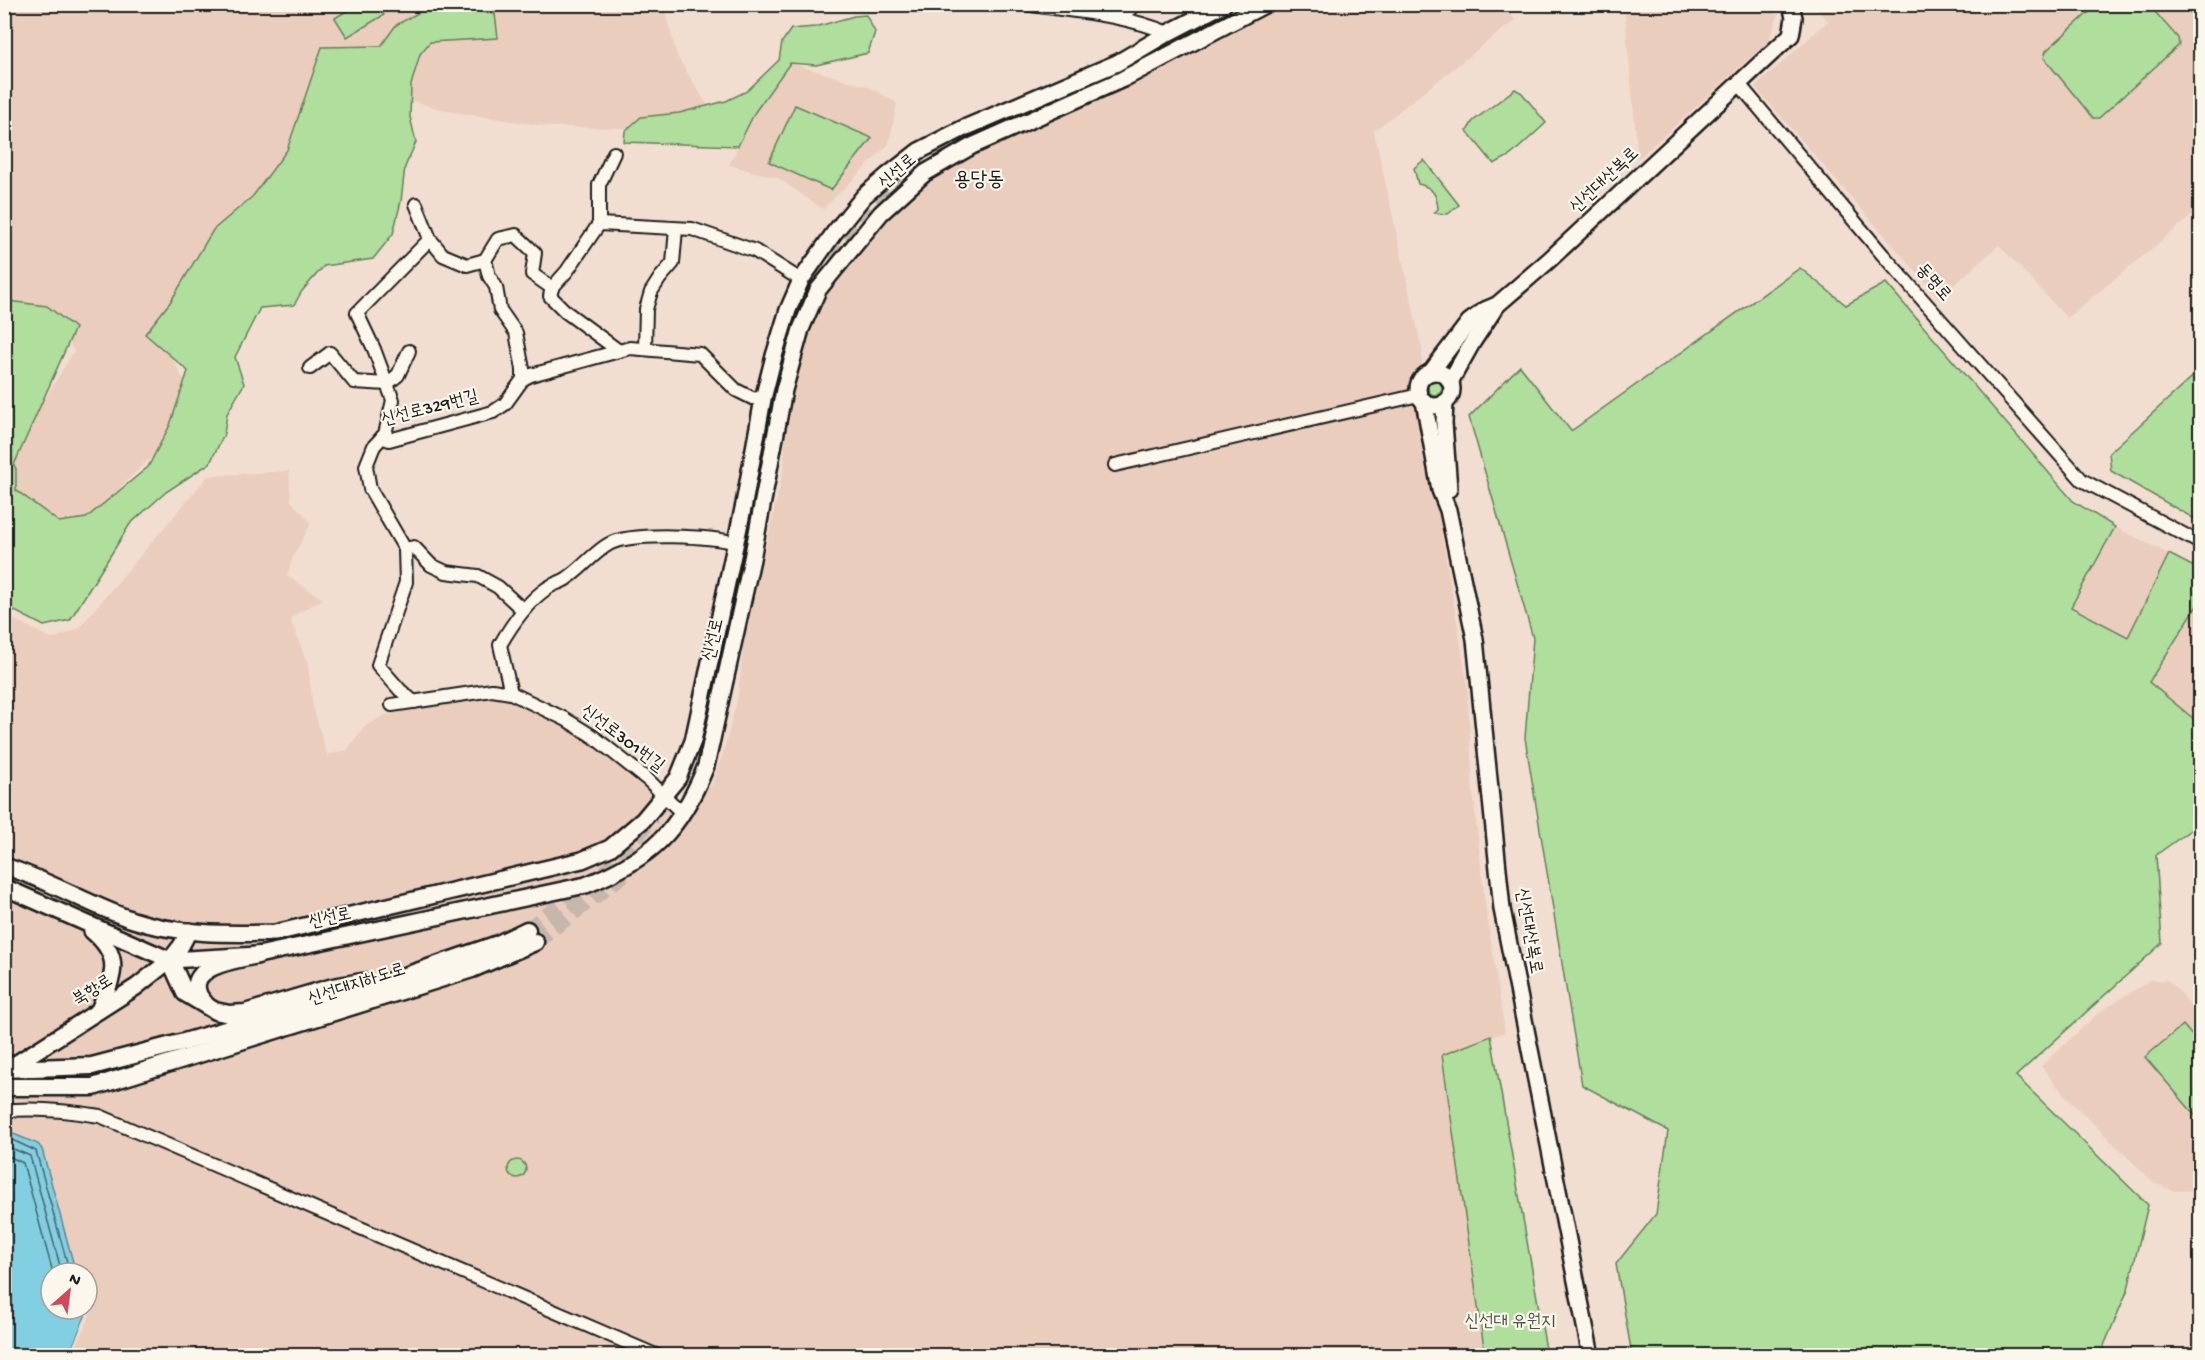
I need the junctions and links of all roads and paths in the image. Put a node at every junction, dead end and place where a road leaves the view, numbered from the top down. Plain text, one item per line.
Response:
1 (1024, 4) edge
2 (1137, 4) edge
3 (1224, 4) edge
4 (1266, 4) edge
5 (1791, 4) edge
6 (1119, 17) junction
7 (1168, 33) junction
8 (1739, 84) junction
9 (614, 153) dead end
10 (416, 204) dead end
11 (599, 224) junction
12 (676, 229) junction
13 (430, 239) junction
14 (485, 260) junction
15 (801, 280) junction
16 (552, 288) junction
17 (1497, 304) junction
18 (788, 310) junction
19 (805, 317) junction
20 (645, 349) junction
21 (409, 351) dead end
22 (619, 351) junction
23 (310, 368) dead end
24 (1431, 372) junction
25 (523, 379) junction
26 (1450, 382) junction
27 (387, 384) junction
28 (1421, 398) junction
29 (763, 399) junction
30 (1444, 402) junction
31 (382, 437) junction
32 (1115, 465) dead end
33 (1448, 510) junction
34 (736, 543) junction
35 (2200, 543) edge
36 (405, 549) junction
37 (523, 610) junction
38 (511, 693) junction
39 (414, 702) junction
40 (392, 705) dead end
41 (664, 795) junction
42 (682, 813) junction
43 (4, 866) edge
44 (4, 887) edge
45 (81, 922) junction
46 (189, 931) junction
47 (258, 955) junction
48 (170, 960) junction
49 (422, 971) junction
50 (206, 1006) junction
51 (99, 1010) junction
52 (186, 1051) junction
53 (4, 1069) edge
54 (4, 1087) edge
55 (4, 1111) edge
56 (658, 1356) edge
57 (1591, 1356) edge

1 - 6 street
2 - 6 street
3 - 7 main road, 신선로
4 - 19 main road, 신선로
5 - 8 main road
6 - 7 street
7 - 15 main road, 신선로
8 - 17 main road, 신선대산복로
8 - 35 street, 동명로
9 - 11 street
10 - 13 street
11 - 12 street
11 - 16 street
12 - 15 street
12 - 20 street
13 - 14 street
13 - 27 street
14 - 16 street
14 - 25 street
15 - 18 main road, 신선로
16 - 22 street
17 - 24 main road, 신선대산복로
17 - 26 main road, 신선대산복로
18 - 19 main road
18 - 29 main road, 신선로
19 - 42 main road, 신선로
20 - 22 street
20 - 29 street
21 - 27 street
22 - 25 street
23 - 27 street
24 - 26 main road
24 - 28 main road, 신선대산복로
25 - 31 street, 신선로329번길
26 - 30 main road, 신선대산복로
27 - 31 street
28 - 30 main road
28 - 32 street
28 - 33 main road, 신선대산복로
29 - 34 main road, 신선로
30 - 33 main road, 신선대산복로
31 - 36 street, 신선로329번길
33 - 57 main road, 신선대산복로
34 - 37 street
34 - 41 main road, 신선로
36 - 37 street
36 - 39 street, 신선로329번길
37 - 38 street
38 - 39 street, 신선로301번길
38 - 41 street, 신선로301번길
39 - 40 street, 신선로301번길
41 - 42 street, 신선로301번길
41 - 46 main road, 신선로
42 - 47 main road, 신선로
43 - 46 main road, 신선로
44 - 45 main road, 신선로
45 - 48 main road, 신선로
45 - 51 main road
46 - 48 main road, 북항로
47 - 48 main road, 신선로
47 - 50 highway
48 - 50 highway
48 - 51 main road, 북항로
49 - 50 highway
49 - 52 highway, 신선대지하도로
49 - 52 highway, 신선대지하도로
51 - 53 main road, 북항로
52 - 53 highway
52 - 54 highway
55 - 56 street

